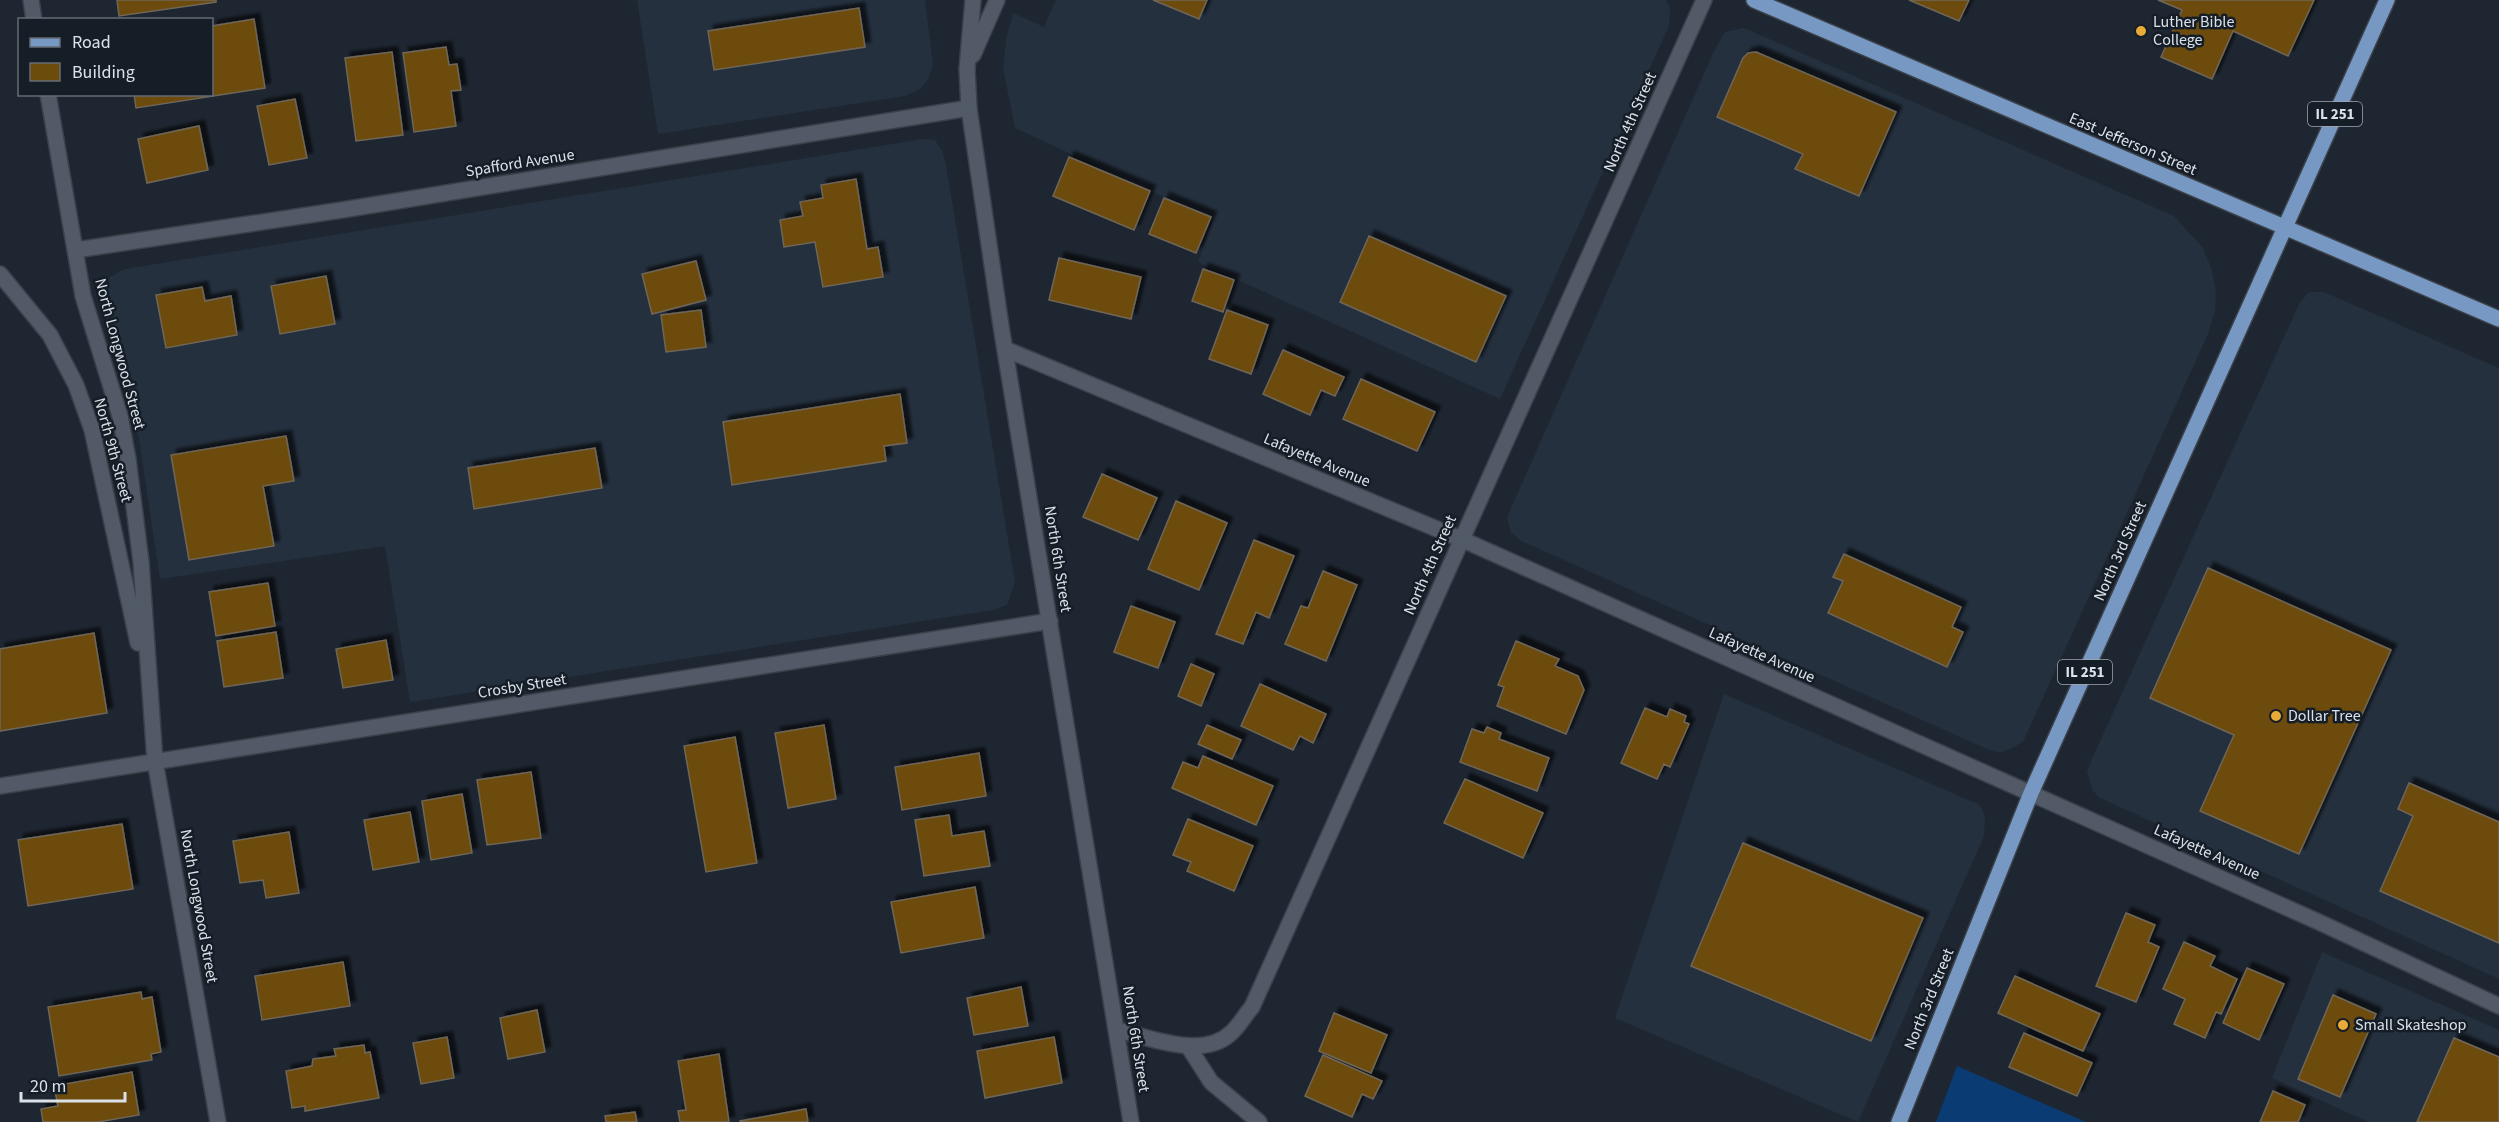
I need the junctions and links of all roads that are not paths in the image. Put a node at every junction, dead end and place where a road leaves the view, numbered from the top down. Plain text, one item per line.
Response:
1 (31, 0) edge
2 (973, 0) edge
3 (997, 0) edge
4 (1704, 0) edge
5 (1754, 0) edge
6 (2387, 0) edge
7 (34, 18) edge
8 (967, 69) junction
9 (48, 96) edge
10 (969, 108) junction
11 (2284, 227) junction
12 (76, 250) junction
13 (0, 274) edge
14 (2499, 320) edge
15 (1005, 349) junction
16 (1461, 539) junction
17 (119, 551) joint
18 (1050, 621) junction
19 (149, 696) junction
20 (155, 761) junction
21 (0, 786) edge
22 (2031, 793) junction
23 (2499, 1006) edge
24 (1117, 1030) junction
25 (1188, 1046) junction
26 (218, 1122) edge
27 (1131, 1122) edge
28 (1259, 1122) edge
29 (1899, 1122) edge

1 - 7 street
2 - 8 street, North 6th Street
3 - 8 street
4 - 16 street, North 4th Street
5 - 11 main road, East Jefferson Street
6 - 11 main road, North 3rd Street / IL 251
8 - 10 street, North 6th Street
9 - 12 street, North Longwood Street
10 - 12 street, Spafford Avenue
10 - 15 street, North 6th Street
11 - 14 main road, East Jefferson Street
11 - 22 main road, North 3rd Street / IL 251
12 - 19 street, North Longwood Street
13 - 17 street, North 9th Street
15 - 16 street, Lafayette Avenue
15 - 18 street, North 6th Street
16 - 22 street, Lafayette Avenue
16 - 25 street, North 4th Street
17 - 19 street, North Longwood Street
18 - 20 street, Crosby Street
18 - 24 street, North 6th Street
19 - 20 street, North Longwood Street
20 - 21 street, Crosby Street
20 - 26 street, North Longwood Street
22 - 23 street, Lafayette Avenue
22 - 29 main road, North 3rd Street / IL 251
24 - 25 street, North 4th Street
24 - 27 street, North 6th Street
25 - 28 street

